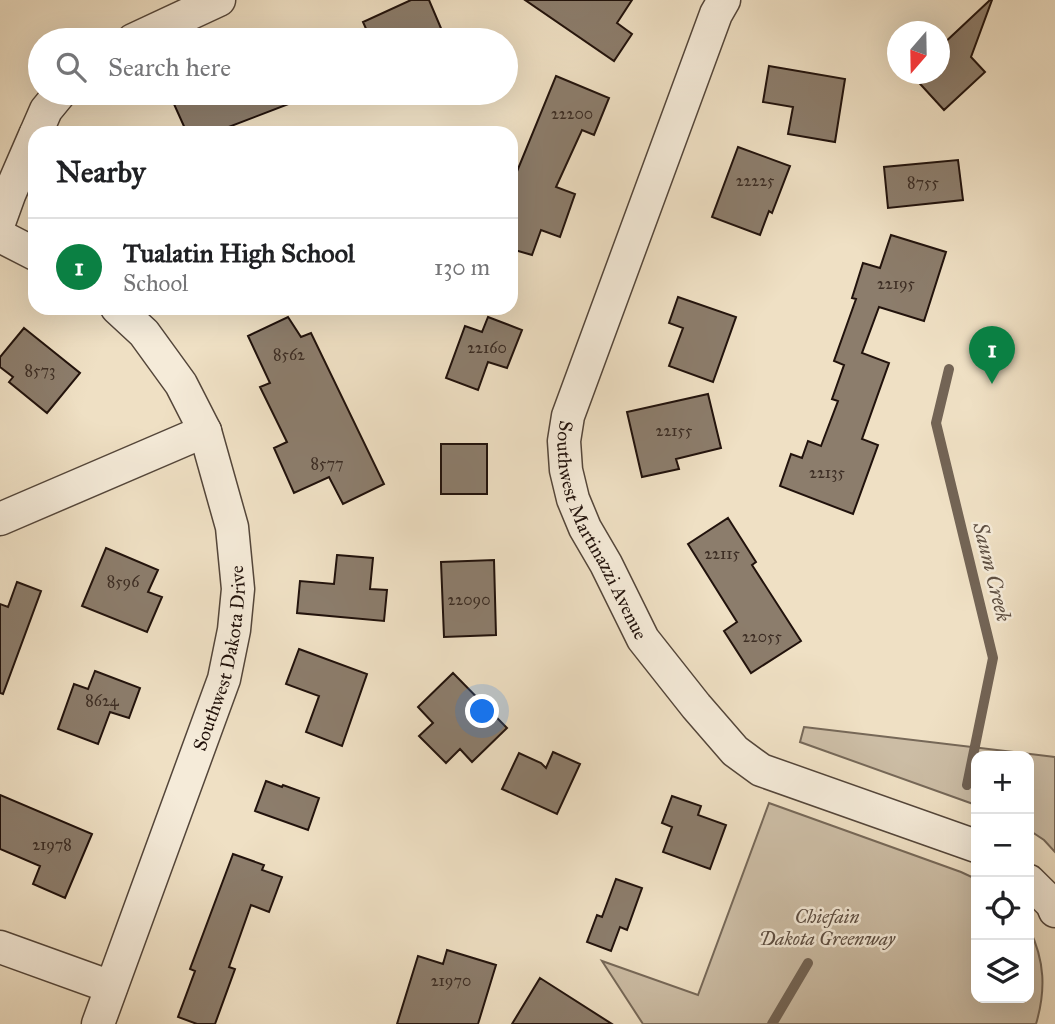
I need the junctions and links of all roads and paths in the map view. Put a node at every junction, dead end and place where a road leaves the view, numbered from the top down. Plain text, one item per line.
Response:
1 (219, 0) edge
2 (724, 0) edge
3 (159, 28) edge
4 (50, 105) edge
5 (39, 126) edge
6 (28, 152) edge
7 (0, 220) edge
8 (0, 236) edge
9 (28, 250) edge
10 (125, 315) edge
11 (205, 431) junction
12 (0, 519) edge
13 (971, 844) edge
14 (1034, 886) edge
15 (1055, 911) edge
16 (0, 947) edge
17 (111, 987) junction
18 (98, 1024) edge

1 - 3 street
2 - 13 street, Southwest Martinazzi Avenue
4 - 5 street
6 - 7 street
8 - 9 street
10 - 11 street, Southwest Dakota Drive
11 - 12 street
11 - 17 street, Southwest Dakota Drive
14 - 15 street
16 - 17 street
17 - 18 street, Southwest Dakota Drive

